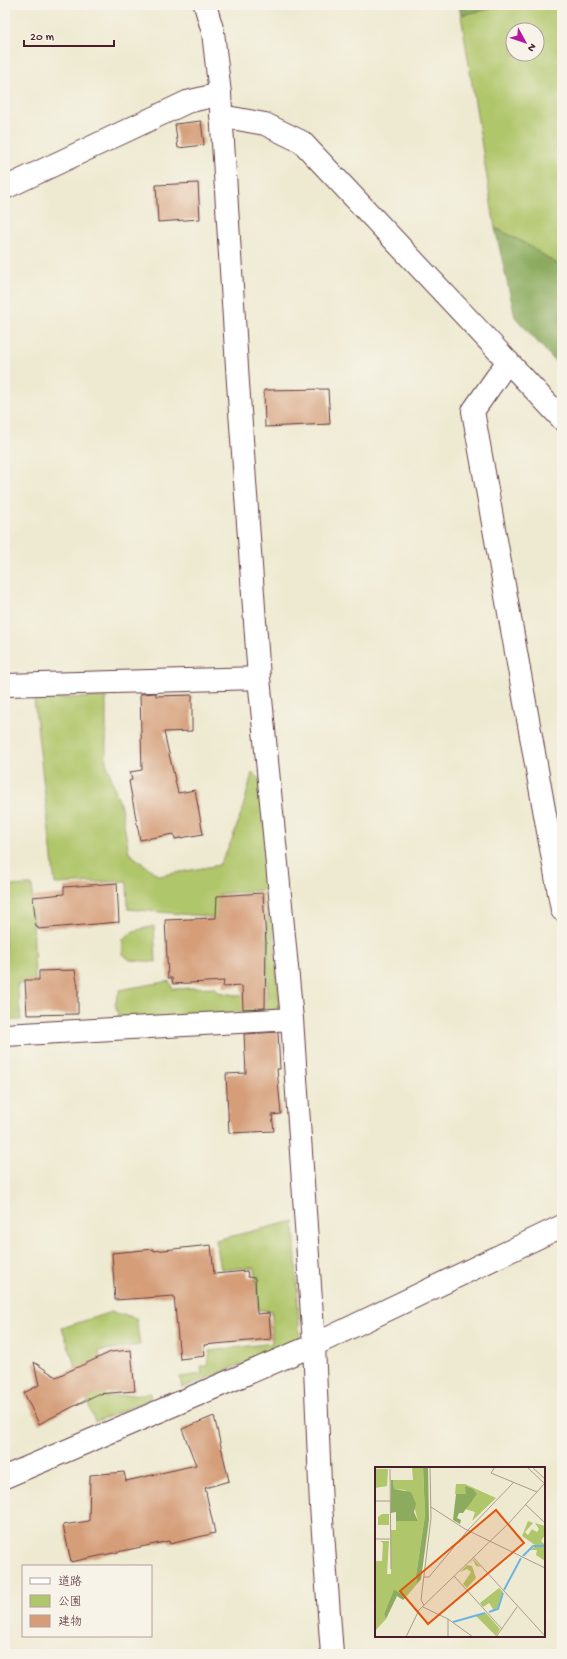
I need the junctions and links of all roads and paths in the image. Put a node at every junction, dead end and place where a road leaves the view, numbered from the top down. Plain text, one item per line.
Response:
1 (205, 5) edge
2 (220, 94) junction
3 (221, 116) junction
4 (5, 188) edge
5 (508, 361) junction
6 (562, 419) edge
7 (259, 678) junction
8 (5, 685) edge
9 (562, 910) edge
10 (292, 1020) junction
11 (5, 1035) edge
12 (562, 1226) edge
13 (314, 1345) junction
14 (5, 1477) edge
15 (332, 1654) edge

1 - 2 street
2 - 3 street
2 - 4 street
3 - 5 street
3 - 7 street
5 - 6 street
5 - 9 street
7 - 8 street
7 - 10 street
10 - 11 street
10 - 13 street
12 - 13 street
13 - 14 street
13 - 15 street

